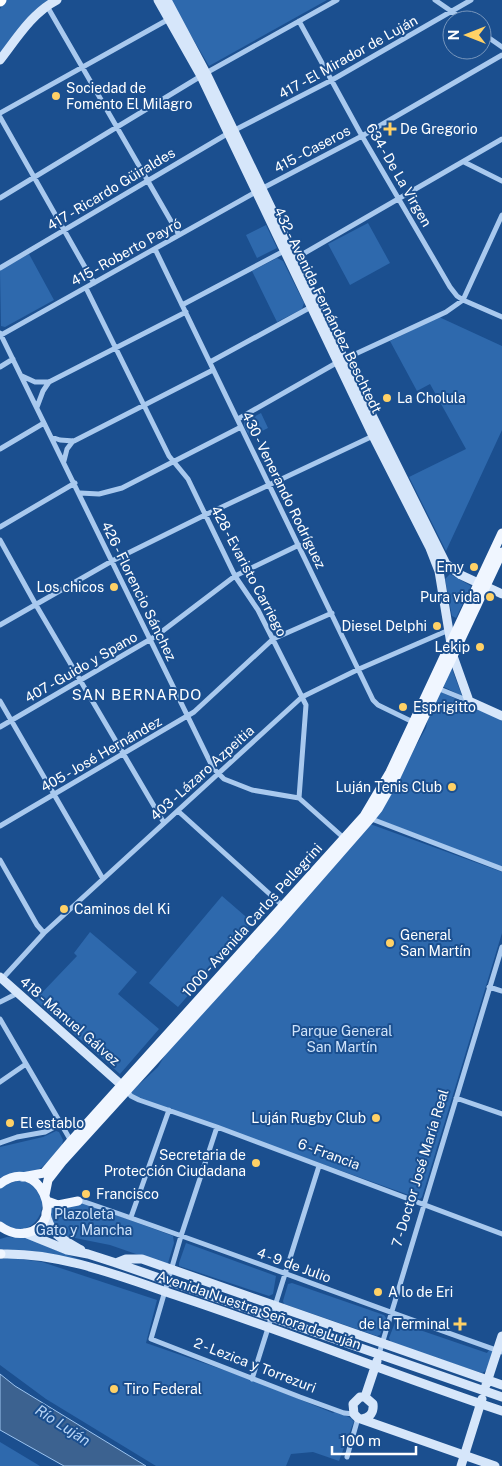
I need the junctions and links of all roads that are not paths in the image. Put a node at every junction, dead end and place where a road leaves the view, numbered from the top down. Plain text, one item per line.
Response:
1 (57, 0) edge
2 (158, 0) edge
3 (167, 0) edge
4 (337, 0) edge
5 (435, 0) edge
6 (471, 0) edge
7 (47, 6) junction
8 (450, 10) edge
9 (454, 10) edge
10 (442, 17) edge
11 (169, 18) junction
12 (299, 21) junction
13 (502, 55) edge
14 (0, 60) edge
15 (82, 66) junction
16 (203, 75) junction
17 (332, 80) junction
18 (0, 113) edge
19 (0, 117) edge
20 (117, 128) junction
21 (230, 132) junction
22 (362, 136) junction
23 (502, 139) edge
24 (464, 162) junction
25 (35, 178) junction
26 (502, 180) edge
27 (146, 181) junction
28 (259, 190) junction
29 (0, 198) edge
30 (399, 198) junction
31 (502, 215) edge
32 (64, 230) junction
33 (178, 235) junction
34 (154, 249) junction
35 (284, 250) junction
36 (296, 258) junction
37 (0, 268) edge
38 (94, 282) junction
39 (86, 288) junction
40 (462, 300) junction
41 (182, 305) junction
42 (311, 307) junction
43 (186, 312) junction
44 (502, 318) edge
45 (0, 334) edge
46 (115, 348) junction
47 (13, 359) junction
48 (341, 361) junction
49 (210, 362) junction
50 (0, 366) edge
51 (214, 370) junction
52 (21, 376) junction
53 (49, 382) junction
54 (143, 406) junction
55 (37, 407) junction
56 (238, 419) junction
57 (44, 423) junction
58 (241, 427) junction
59 (373, 436) junction
60 (51, 437) junction
61 (74, 441) junction
62 (0, 449) edge
63 (64, 462) junction
64 (172, 462) junction
65 (75, 483) junction
66 (269, 485) junction
67 (80, 493) junction
68 (205, 515) junction
69 (0, 527) edge
70 (502, 533) edge
71 (0, 540) edge
72 (299, 545) junction
73 (502, 552) edge
74 (112, 561) junction
75 (454, 572) junction
76 (235, 576) junction
77 (440, 580) junction
78 (482, 585) junction
79 (502, 594) edge
80 (36, 605) junction
81 (332, 613) junction
82 (0, 625) edge
83 (449, 630) junction
84 (273, 639) junction
85 (150, 640) junction
86 (450, 640) junction
87 (453, 656) junction
88 (359, 669) junction
89 (81, 680) junction
90 (437, 688) junction
91 (302, 697) junction
92 (0, 701) edge
93 (469, 701) junction
94 (502, 716) edge
95 (187, 717) junction
96 (11, 720) junction
97 (414, 722) junction
98 (0, 727) edge
99 (122, 754) junction
100 (219, 774) junction
101 (54, 793) junction
102 (299, 798) junction
103 (178, 811) junction
104 (367, 817) junction
105 (164, 823) junction
106 (0, 826) edge
107 (347, 840) junction
108 (0, 860) edge
109 (502, 869) edge
110 (103, 878) junction
111 (283, 906) junction
112 (44, 933) junction
113 (502, 947) edge
114 (1, 978) edge
115 (490, 987) junction
116 (502, 991) edge
117 (18, 992) junction
118 (0, 1002) edge
119 (0, 1019) edge
120 (26, 1064) junction
121 (0, 1082) edge
122 (125, 1088) junction
123 (456, 1098) junction
124 (169, 1110) junction
125 (502, 1114) edge
126 (60, 1124) junction
127 (217, 1127) junction
128 (71, 1141) junction
129 (0, 1143) edge
130 (319, 1166) junction
131 (22, 1177) junction
132 (1, 1183) edge
133 (46, 1198) junction
134 (78, 1202) joint
135 (424, 1204) junction
136 (46, 1213) junction
137 (130, 1217) junction
138 (0, 1226) edge
139 (13, 1233) junction
140 (25, 1233) junction
141 (502, 1234) edge
142 (181, 1236) junction
143 (0, 1237) edge
144 (1, 1254) edge
145 (88, 1254) junction
146 (116, 1263) junction
147 (172, 1270) junction
148 (284, 1274) junction
149 (151, 1275) junction
150 (136, 1276) junction
151 (123, 1278) junction
152 (168, 1280) junction
153 (146, 1285) junction
154 (165, 1291) junction
155 (275, 1306) junction
156 (391, 1313) junction
157 (271, 1316) junction
158 (268, 1326) junction
159 (502, 1336) edge
160 (382, 1344) junction
161 (500, 1351) edge
162 (379, 1354) junction
163 (376, 1366) junction
164 (252, 1379) junction
165 (488, 1380) junction
166 (502, 1385) edge
167 (484, 1391) junction
168 (365, 1397) junction
169 (502, 1397) edge
170 (480, 1404) junction
171 (502, 1411) edge
172 (358, 1417) junction
173 (465, 1455) junction
174 (346, 1457) dead end
175 (461, 1466) edge
176 (495, 1466) edge

1 - 7 main road
2 - 11 main road, 432 - Avenida Fernández Beschtedt
3 - 16 main road, 432 - Avenida Fernández Beschtedt
4 - 12 street
5 - 8 street
6 - 9 street, 417 - El Mirador de Luján
7 - 14 main road
7 - 15 street
10 - 17 street, 417 - El Mirador de Luján
11 - 15 street
11 - 16 main road, 432 - Avenida Fernández Beschtedt
12 - 16 street
12 - 17 street, 634 - De La Virgen
13 - 22 street, 415 - Caseros
15 - 18 street
15 - 20 street
16 - 20 street
16 - 21 main road, 432 - Avenida Fernández Beschtedt
17 - 21 street, 417 - El Mirador de Luján
17 - 22 street, 634 - De La Virgen
19 - 25 street
20 - 25 street
20 - 27 street
21 - 27 street, 417 - Ricardo Güiraldes
21 - 28 main road, 432 - Avenida Fernández Beschtedt
22 - 28 street, 415 - Caseros
22 - 30 street, 634 - De La Virgen
23 - 24 street
24 - 26 street
24 - 30 street
25 - 29 street
25 - 32 street
27 - 32 street, 417 - Ricardo Güiraldes
27 - 33 street
28 - 33 street, 415 - Roberto Payró
28 - 35 main road, 432 - Avenida Fernández Beschtedt
28 - 36 main road, 432 - Avenida Fernández Beschtedt
30 - 36 street
30 - 40 street, 634 - De La Virgen
31 - 40 street
32 - 37 street, 417 - Ricardo Güiraldes
32 - 38 street
33 - 34 street, 415 - Roberto Payró
34 - 38 street, 415 - Roberto Payró
34 - 41 street, 430 - Venerando Rodríguez
35 - 41 street
35 - 42 main road, 432 - Avenida Fernández Beschtedt
36 - 48 main road, 432 - Avenida Fernández Beschtedt
38 - 39 street, 415 - Roberto Payró
39 - 45 street, 415 - Roberto Payró
39 - 46 street, 428 - Evaristo Carriego
40 - 44 street, 634 - De La Virgen
40 - 48 street
41 - 43 street, 430 - Venerando Rodríguez
42 - 48 main road, 432 - Avenida Fernández Beschtedt
42 - 49 street
43 - 46 street
43 - 49 street, 430 - Venerando Rodríguez
45 - 47 street, 426 - Florencio Sánchez
46 - 53 street
46 - 54 street, 428 - Evaristo Carriego
47 - 50 street
47 - 52 street, 426 - Florencio Sánchez
48 - 56 street
48 - 59 main road, 432 - Avenida Fernández Beschtedt
48 - 75 main road, 432 - Avenida Fernández Beschtedt
49 - 51 street, 430 - Venerando Rodríguez
51 - 54 street
51 - 56 street, 430 - Venerando Rodríguez
52 - 53 street
52 - 55 street, 426 - Florencio Sánchez
53 - 55 street
54 - 61 street
54 - 64 street, 428 - Evaristo Carriego
55 - 57 street, 426 - Florencio Sánchez
56 - 58 street, 430 - Venerando Rodríguez
57 - 60 street, 426 - Florencio Sánchez
57 - 62 street
58 - 64 street
58 - 66 street, 430 - Venerando Rodríguez
59 - 66 street
59 - 77 main road, 432 - Avenida Fernández Beschtedt
60 - 61 street
60 - 63 street, 426 - Florencio Sánchez
61 - 63 street
63 - 65 street, 426 - Florencio Sánchez
64 - 67 street
64 - 68 street, 428 - Evaristo Carriego
65 - 67 street, 426 - Florencio Sánchez
65 - 69 street
66 - 68 street
66 - 72 street, 430 - Venerando Rodríguez
67 - 74 street, 426 - Florencio Sánchez
68 - 74 street
68 - 76 street, 428 - Evaristo Carriego
70 - 78 main road, 1000 - Avenida Carlos Pellegrini
71 - 80 street
72 - 76 street, 407 - Guido y Spano
72 - 81 street, 430 - Venerando Rodríguez
73 - 78 main road, 1000 - Avenida Carlos Pellegrini
74 - 80 street
74 - 85 street, 426 - Florencio Sánchez
75 - 77 main road
75 - 78 main road, 432 - Avenida Fernández Beschtedt
76 - 84 street, 428 - Evaristo Carriego
76 - 85 street, 407 - Guido y Spano
77 - 83 main road, 432 - Avenida Fernández Beschtedt
78 - 79 main road, 432 - Avenida Fernández Beschtedt
78 - 86 main road, 1000 - Avenida Carlos Pellegrini
78 - 87 main road, 1000 - Avenida Carlos Pellegrini
80 - 82 street
80 - 89 street
81 - 84 street, 405 - José Hernández
81 - 88 street, 430 - Venerando Rodríguez
83 - 86 main road, 432 - Avenida Fernández Beschtedt
83 - 88 street, 403 - Lázaro Azpeitia
84 - 91 street, 428 - Evaristo Carriego
84 - 95 street, 405 - José Hernández
85 - 89 street, 407 - Guido y Spano
85 - 95 street, 426 - Florencio Sánchez
86 - 87 main road
86 - 97 main road, 1000 - Avenida Carlos Pellegrini
87 - 90 main road, 1000 - Avenida Carlos Pellegrini
87 - 93 main road
88 - 91 street, 403 - Lázaro Azpeitia
88 - 97 street, 430 - Venerando Rodríguez
89 - 96 street, 407 - Guido y Spano
89 - 99 street
90 - 93 street
90 - 104 main road, 1000 - Avenida Carlos Pellegrini
91 - 100 street, 403 - Lázaro Azpeitia
91 - 102 street, 428 - Evaristo Carriego
92 - 96 street
93 - 94 main road
95 - 99 street, 405 - José Hernández
95 - 100 street, 426 - Florencio Sánchez
96 - 98 street, 407 - Guido y Spano
96 - 101 street
97 - 104 main road, 1000 - Avenida Carlos Pellegrini
99 - 101 street, 405 - José Hernández
99 - 105 street
100 - 102 street, 426 - Florencio Sánchez
100 - 103 street, 403 - Lázaro Azpeitia
101 - 106 street, 405 - José Hernández
101 - 110 street
102 - 107 street
103 - 105 street, 403 - Lázaro Azpeitia
103 - 111 street
104 - 107 main road, 1000 - Avenida Carlos Pellegrini
104 - 109 street
105 - 110 street, 403 - Lázaro Azpeitia
107 - 111 main road, 1000 - Avenida Carlos Pellegrini
107 - 122 main road, 1000 - Avenida Carlos Pellegrini
108 - 112 street
110 - 112 street, 403 - Lázaro Azpeitia
111 - 122 main road, 1000 - Avenida Carlos Pellegrini
112 - 114 street, 403 - Lázaro Azpeitia
113 - 115 street, 7 - Doctor José María Real
114 - 117 main road, 418 - Manuel Gálvez
115 - 116 street
115 - 123 street, 7 - Doctor José María Real
117 - 118 street
117 - 122 main road, 418 - Manuel Gálvez
119 - 120 street
120 - 121 street
120 - 126 street
122 - 124 street, 6 - Francia
122 - 128 main road, 1000 - Avenida Carlos Pellegrini
122 - 133 main road, 1000 - Avenida Carlos Pellegrini
123 - 125 street
123 - 135 street, 7 - Doctor José María Real
124 - 127 street, 6 - Francia
124 - 137 street
126 - 128 street
126 - 129 street
127 - 130 street, 6 - Francia
127 - 142 street
128 - 131 main road, 1000 - Avenida Carlos Pellegrini
130 - 135 street, 6 - Francia
130 - 148 street
131 - 132 main road, 1000 - Avenida Carlos Pellegrini
131 - 133 main road
133 - 134 main road
133 - 136 main road, 1000 - Avenida Carlos Pellegrini
134 - 137 street, 4 - 9 de Julio
135 - 141 street, 6 - Francia
135 - 156 street, 7 - Doctor José María Real
136 - 140 main road
136 - 145 main road, Avenida Nuestra Señora de Luján
137 - 142 street, 4 - 9 de Julio
138 - 139 main road
139 - 140 main road
139 - 143 main road
140 - 145 main road, Avenida Nuestra Señora de Luján
142 - 147 street
142 - 148 street, 4 - 9 de Julio
144 - 151 main road, Avenida Nuestra Señora de Luján
145 - 146 main road, Avenida Nuestra Señora de Luján
146 - 147 main road, Avenida Nuestra Señora de Luján
146 - 149 main road, Avenida Nuestra Señora de Luján
146 - 150 main road
147 - 152 street
147 - 155 main road, Avenida Nuestra Señora de Luján
148 - 155 street
148 - 156 street, 4 - 9 de Julio
149 - 150 main road
149 - 152 main road, Avenida Nuestra Señora de Luján
150 - 151 main road
150 - 153 main road
151 - 153 main road, Avenida Nuestra Señora de Luján
152 - 154 street
152 - 157 main road, Avenida Nuestra Señora de Luján
153 - 154 main road, Avenida Nuestra Señora de Luján
154 - 158 main road, Avenida Nuestra Señora de Luján
154 - 164 street, 2 - Lezica y Torrezuri
155 - 157 street
155 - 160 main road, Avenida Nuestra Señora de Luján
156 - 160 street, 7 - Doctor José María Real
156 - 161 street, 4 - 9 de Julio
157 - 158 street
157 - 162 main road, Avenida Nuestra Señora de Luján
158 - 163 main road, Avenida Nuestra Señora de Luján
158 - 164 street
159 - 161 main road
160 - 162 street, 7 - Doctor José María Real
160 - 165 main road, Avenida Nuestra Señora de Luján
161 - 165 main road
162 - 163 main road, 7 - Doctor José María Real
162 - 167 main road, Avenida Nuestra Señora de Luján
163 - 168 main road, 7 - Doctor José María Real
163 - 170 main road, Avenida Nuestra Señora de Luján
164 - 172 street, 2 - Lezica y Torrezuri
165 - 166 main road, Avenida Nuestra Señora de Luján
165 - 167 main road
167 - 169 main road, Avenida Nuestra Señora de Luján
167 - 170 main road
168 - 172 main road
168 - 172 main road
170 - 171 main road, Avenida Nuestra Señora de Luján
170 - 173 main road
172 - 173 main road, 2 - Lezica y Torrezuri
172 - 174 street
173 - 175 main road
173 - 176 main road, 2 - Lezica y Torrezuri

